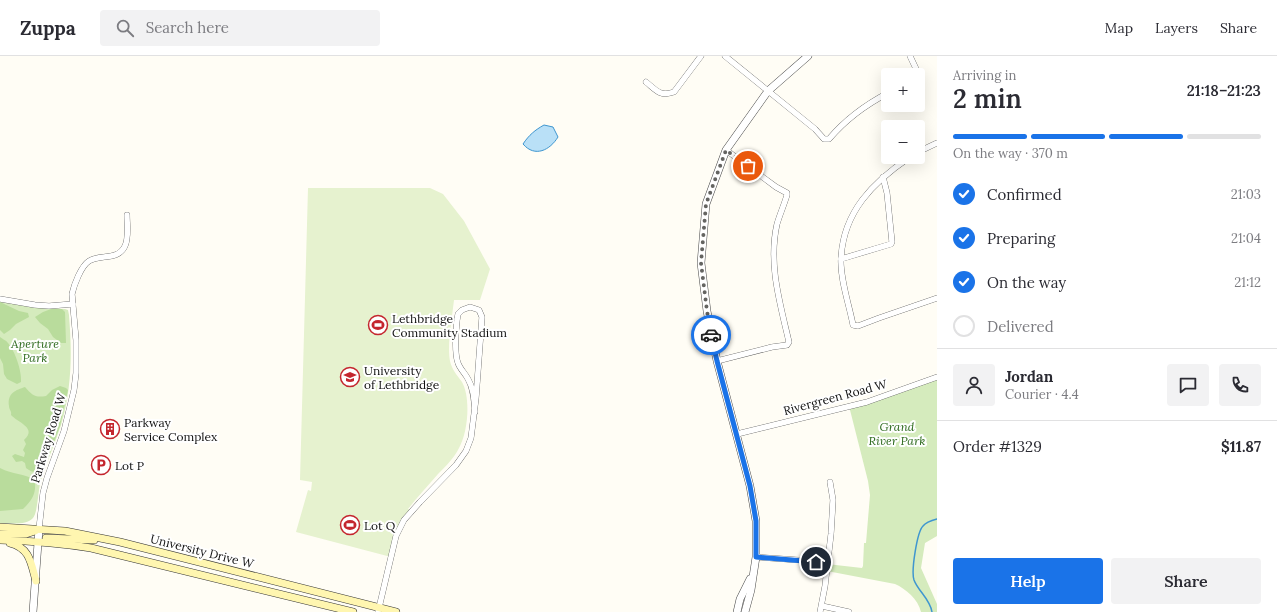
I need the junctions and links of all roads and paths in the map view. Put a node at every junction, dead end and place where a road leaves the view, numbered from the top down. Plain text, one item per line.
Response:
1 (701, 56) edge
2 (725, 56) edge
3 (808, 56) edge
4 (910, 56) edge
5 (916, 68) edge
6 (646, 82) dead end
7 (768, 91) junction
8 (881, 97) edge
9 (937, 143) edge
10 (925, 149) edge
11 (726, 150) junction
12 (901, 164) edge
13 (883, 178) junction
14 (127, 215) dead end
15 (841, 260) junction
16 (937, 298) edge
17 (0, 299) edge
18 (73, 304) junction
19 (717, 361) junction
20 (937, 377) edge
21 (475, 412) junction
22 (737, 434) junction
23 (830, 482) dead end
24 (0, 527) edge
25 (39, 529) junction
26 (0, 534) edge
27 (104, 538) junction
28 (0, 540) edge
29 (38, 541) junction
30 (756, 557) junction
31 (827, 562) junction
32 (754, 572) junction
33 (36, 581) junction
34 (821, 609) edge
35 (378, 610) edge
36 (33, 612) edge
37 (353, 612) edge
38 (396, 612) edge
39 (737, 612) edge
40 (745, 612) edge
41 (849, 612) edge

1 - 6 street
2 - 7 street
3 - 7 street
4 - 5 street
7 - 8 street
7 - 11 street
9 - 10 street
11 - 19 street
11 - 19 street
12 - 13 street
13 - 15 street
13 - 15 street
14 - 18 street, Parkway Road W
15 - 16 street
17 - 18 street
18 - 25 street, Parkway Road W
19 - 22 street
20 - 22 street, Rivergreen Road W
21 - 21 street
21 - 35 street
22 - 30 street
23 - 31 street
24 - 25 main road, University Drive W
25 - 26 main road
25 - 27 main road, University Drive W
25 - 29 street
27 - 29 main road
27 - 35 main road, University Drive W
28 - 29 main road, University Drive W
28 - 33 main road
29 - 33 street
29 - 37 main road, University Drive W
30 - 31 street
30 - 32 street
31 - 34 street
32 - 39 street
32 - 40 street
33 - 36 street
34 - 41 street
35 - 38 main road, University Drive W

